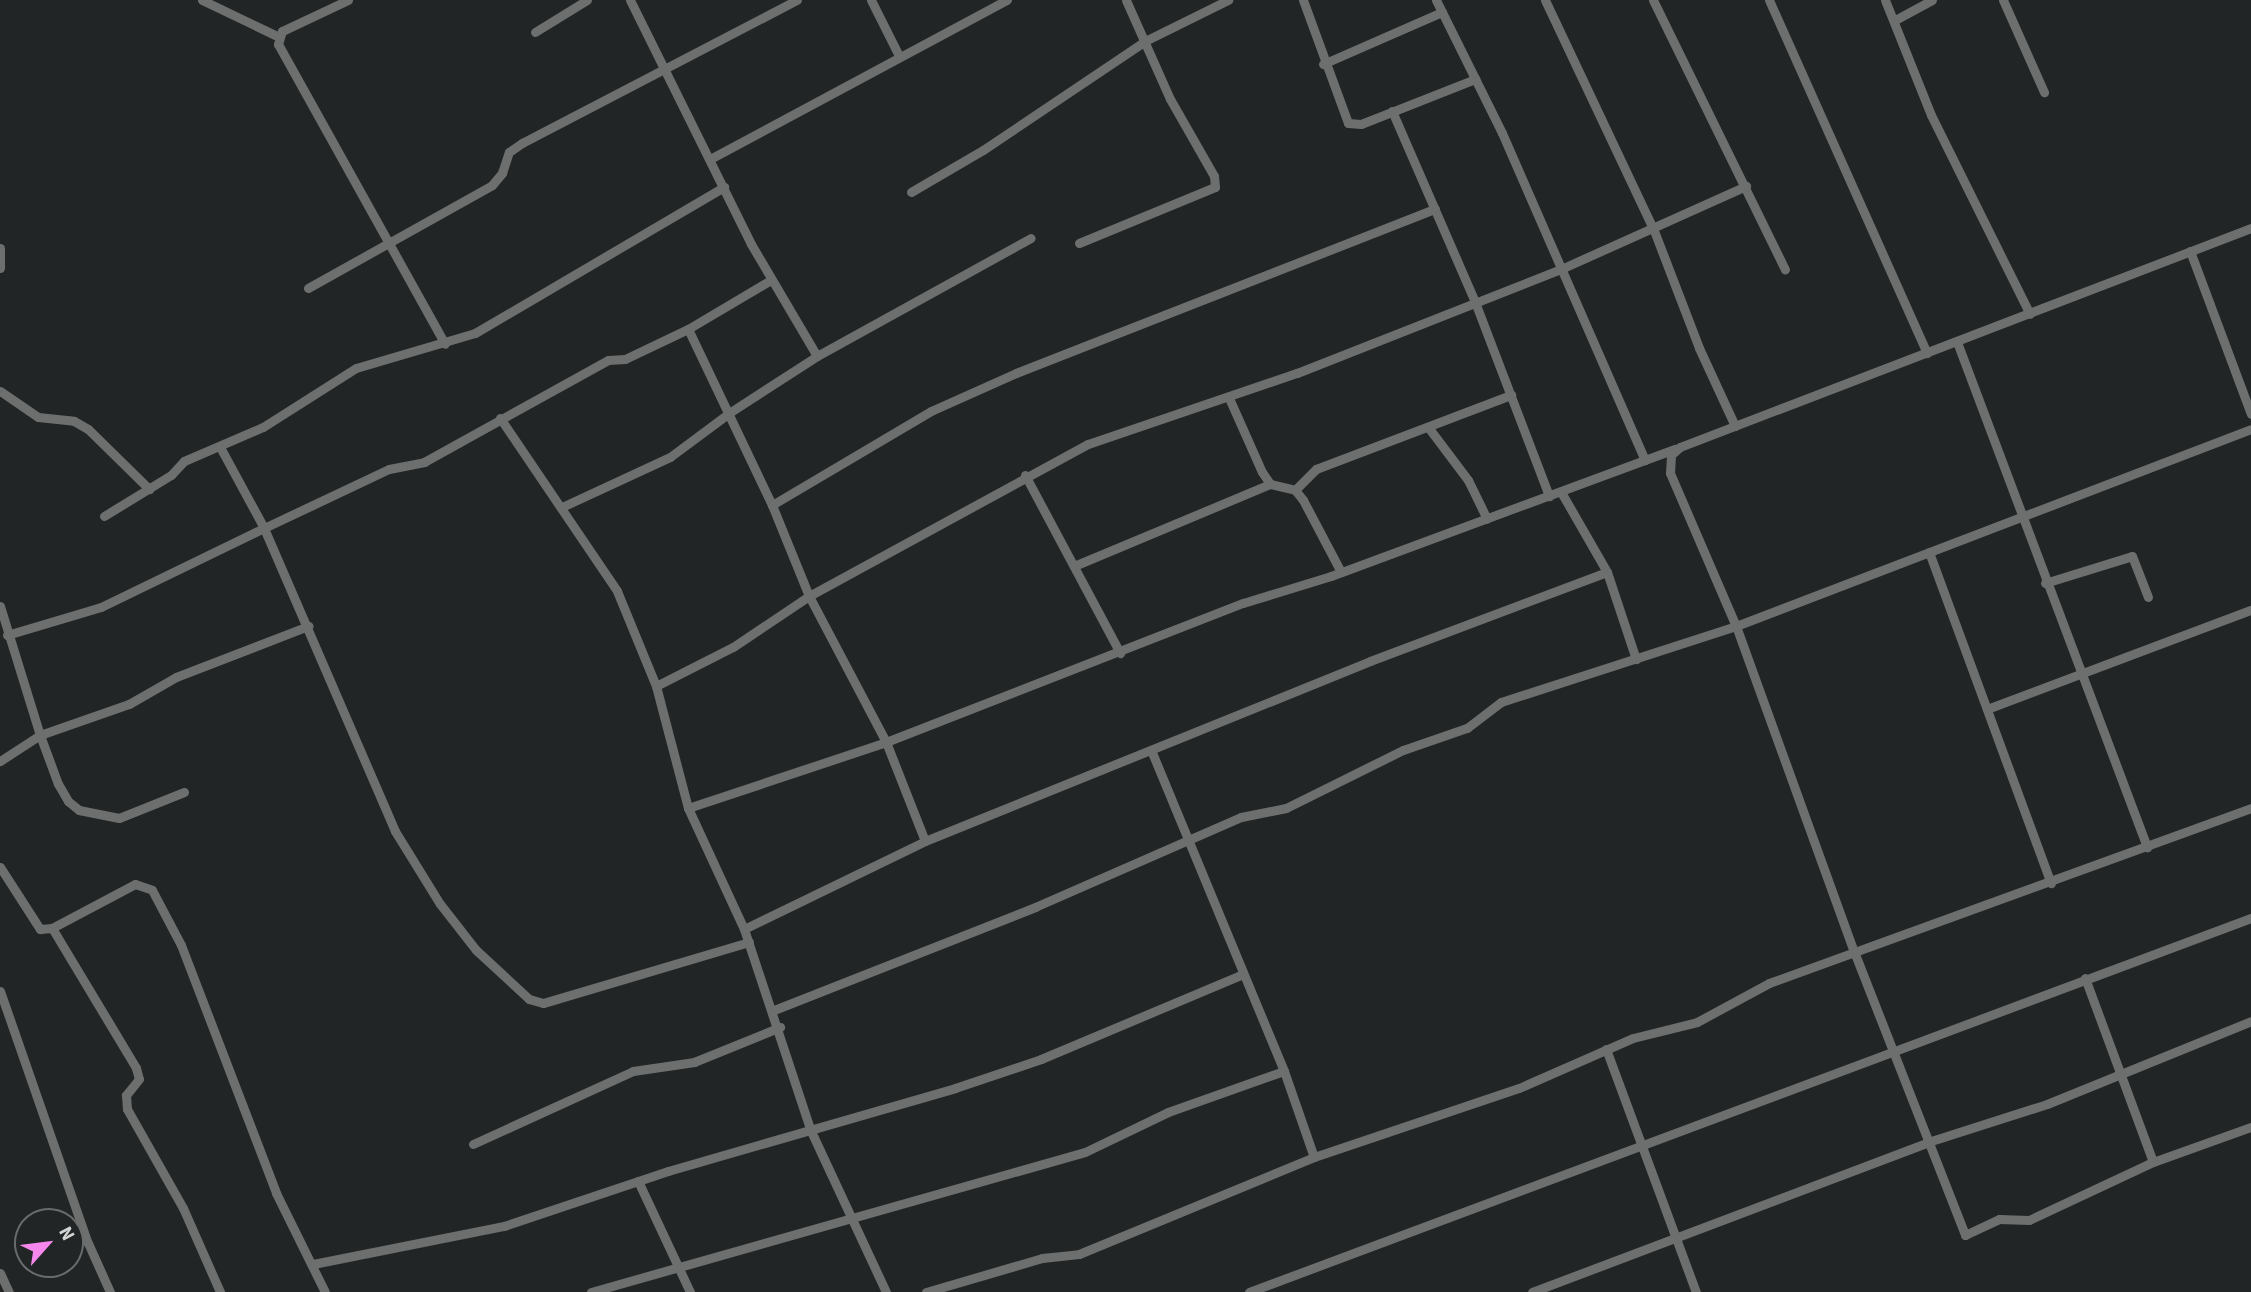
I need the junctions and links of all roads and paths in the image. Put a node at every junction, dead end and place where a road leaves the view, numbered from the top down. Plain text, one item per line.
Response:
1 (202, 0) edge
2 (348, 0) edge
3 (587, 0) edge
4 (629, 0) edge
5 (797, 0) edge
6 (872, 0) edge
7 (1007, 0) edge
8 (1126, 0) edge
9 (1228, 0) edge
10 (1303, 0) edge
11 (1436, 0) edge
12 (1545, 0) edge
13 (1653, 0) edge
14 (1769, 0) edge
15 (1885, 0) edge
16 (1932, 0) edge
17 (2003, 0) edge
18 (1442, 12) junction
19 (1895, 20) junction
20 (535, 32) dead end
21 (277, 36) junction
22 (1145, 41) junction
23 (899, 56) junction
24 (1323, 64) junction
25 (666, 71) junction
26 (1475, 79) junction
27 (2044, 93) dead end
28 (1392, 111) junction
29 (710, 159) junction
30 (1746, 186) junction
31 (724, 187) junction
32 (911, 191) dead end
33 (1435, 209) junction
34 (1653, 228) junction
35 (2251, 228) edge
36 (1031, 237) dead end
37 (391, 242) junction
38 (1079, 243) dead end
39 (0, 248) edge
40 (2190, 251) junction
41 (0, 268) edge
42 (1560, 269) junction
43 (1785, 269) dead end
44 (771, 280) junction
45 (308, 288) dead end
46 (1475, 302) junction
47 (2030, 314) junction
48 (688, 329) junction
49 (1957, 342) junction
50 (445, 344) junction
51 (1927, 353) junction
52 (817, 356) junction
53 (0, 391) edge
54 (1511, 395) junction
55 (1229, 398) junction
56 (729, 413) junction
57 (2251, 414) edge
58 (500, 418) junction
59 (1735, 426) junction
60 (1428, 427) junction
61 (2251, 429) edge
62 (220, 447) junction
63 (1680, 447) junction
64 (1645, 460) junction
65 (1025, 475) junction
66 (1270, 484) junction
67 (149, 489) junction
68 (1295, 490) junction
69 (1562, 492) junction
70 (1549, 496) junction
71 (772, 505) junction
72 (564, 506) junction
73 (104, 516) dead end
74 (2021, 517) junction
75 (1487, 519) junction
76 (264, 528) junction
77 (1929, 552) junction
78 (1074, 566) junction
79 (1341, 572) junction
80 (1607, 572) junction
81 (2045, 583) junction
82 (808, 596) junction
83 (2148, 597) dead end
84 (0, 606) edge
85 (2251, 610) edge
86 (308, 625) junction
87 (1736, 626) junction
88 (7, 635) junction
89 (1121, 653) junction
90 (1636, 659) junction
91 (2081, 676) junction
92 (656, 686) junction
93 (1987, 709) junction
94 (40, 735) junction
95 (886, 742) junction
96 (1151, 750) junction
97 (0, 761) edge
98 (184, 792) dead end
99 (688, 808) junction
100 (2250, 812) edge
101 (925, 841) junction
102 (1188, 841) junction
103 (2147, 847) junction
104 (0, 867) edge
105 (2052, 883) junction
106 (2251, 918) edge
107 (52, 929) junction
108 (744, 929) junction
109 (749, 942) junction
110 (1855, 954) junction
111 (1241, 975) junction
112 (2085, 978) junction
113 (0, 991) edge
114 (774, 1010) junction
115 (2251, 1021) edge
116 (780, 1027) junction
117 (1606, 1049) junction
118 (1894, 1049) junction
119 (1284, 1071) junction
120 (2123, 1073) junction
121 (2251, 1128) edge
122 (810, 1129) junction
123 (1928, 1142) junction
124 (473, 1144) dead end
125 (1642, 1146) junction
126 (1314, 1157) junction
127 (2153, 1162) junction
128 (638, 1181) junction
129 (854, 1218) junction
130 (1676, 1237) junction
131 (313, 1264) junction
132 (679, 1269) junction
133 (0, 1273) edge
134 (9, 1292) edge
135 (110, 1292) edge
136 (220, 1292) edge
137 (325, 1292) edge
138 (591, 1292) edge
139 (690, 1292) edge
140 (886, 1292) edge
141 (926, 1292) edge
142 (1249, 1292) edge
143 (1532, 1292) edge
144 (1696, 1292) edge

1 - 21 street
2 - 21 street
3 - 20 street
4 - 25 street
5 - 25 street
6 - 23 street
7 - 23 street
8 - 22 street
9 - 22 street
10 - 24 street
11 - 18 street
12 - 34 street
13 - 30 street
14 - 51 street
15 - 19 street
16 - 19 street
17 - 27 street
18 - 24 street
18 - 26 street
19 - 47 street
21 - 37 street
22 - 32 street
22 - 38 street
23 - 29 street
24 - 28 street
25 - 29 street
25 - 37 street
26 - 28 street
26 - 42 street
28 - 33 street
29 - 31 street
30 - 34 street
30 - 43 street
31 - 44 street
31 - 50 street
33 - 46 street
33 - 71 street
34 - 42 street
34 - 59 street
35 - 40 street
36 - 52 street
37 - 45 street
37 - 50 street
39 - 41 street
40 - 47 street
40 - 57 street
42 - 46 street
42 - 64 street
44 - 48 street
44 - 52 street
46 - 54 street
46 - 55 street
47 - 49 street
48 - 56 street
48 - 58 street
49 - 51 street
49 - 74 street
50 - 62 street
51 - 59 street
52 - 56 street
53 - 67 street
54 - 60 street
54 - 70 street
55 - 65 street
55 - 66 street
56 - 71 street
56 - 72 street
58 - 72 street
58 - 76 street
59 - 63 street
60 - 68 street
60 - 75 street
61 - 74 street
62 - 67 street
62 - 76 street
63 - 64 street
63 - 87 street
64 - 69 street
65 - 78 street
65 - 82 street
66 - 68 street
66 - 78 street
67 - 73 street
68 - 79 street
69 - 70 street
69 - 80 street
70 - 75 street
71 - 82 street
72 - 92 street
74 - 77 street
74 - 81 street
75 - 79 street
76 - 86 street
76 - 88 street
77 - 87 street
77 - 93 street
78 - 89 street
79 - 89 street
80 - 90 street
80 - 96 street
81 - 83 street
81 - 91 street
82 - 92 street
82 - 95 street
84 - 88 street
85 - 91 street
86 - 94 street
86 - 109 street
87 - 90 street
87 - 110 street
88 - 94 street
89 - 95 street
90 - 102 street
91 - 93 street
91 - 103 street
92 - 99 street
93 - 105 street
94 - 97 street
94 - 98 street
95 - 99 street
95 - 101 street
96 - 101 street
96 - 102 street
99 - 108 street
100 - 103 street
101 - 108 street
102 - 111 street
102 - 114 street
103 - 105 street
104 - 107 street
105 - 110 street
106 - 112 street
107 - 131 street
107 - 136 street
108 - 109 street
109 - 114 street
110 - 117 street
110 - 118 street
111 - 119 street
111 - 122 street
112 - 118 street
112 - 120 street
113 - 135 street
114 - 116 street
115 - 120 street
116 - 122 street
116 - 124 street
117 - 125 street
117 - 126 street
118 - 123 street
118 - 125 street
119 - 126 street
119 - 129 street
120 - 123 street
120 - 127 street
121 - 127 street
122 - 128 street
122 - 129 street
123 - 127 street
123 - 130 street
125 - 130 street
125 - 142 street
126 - 141 street
128 - 131 street
128 - 132 street
129 - 132 street
129 - 140 street
130 - 143 street
130 - 144 street
131 - 137 street
132 - 138 street
132 - 139 street
133 - 134 street

